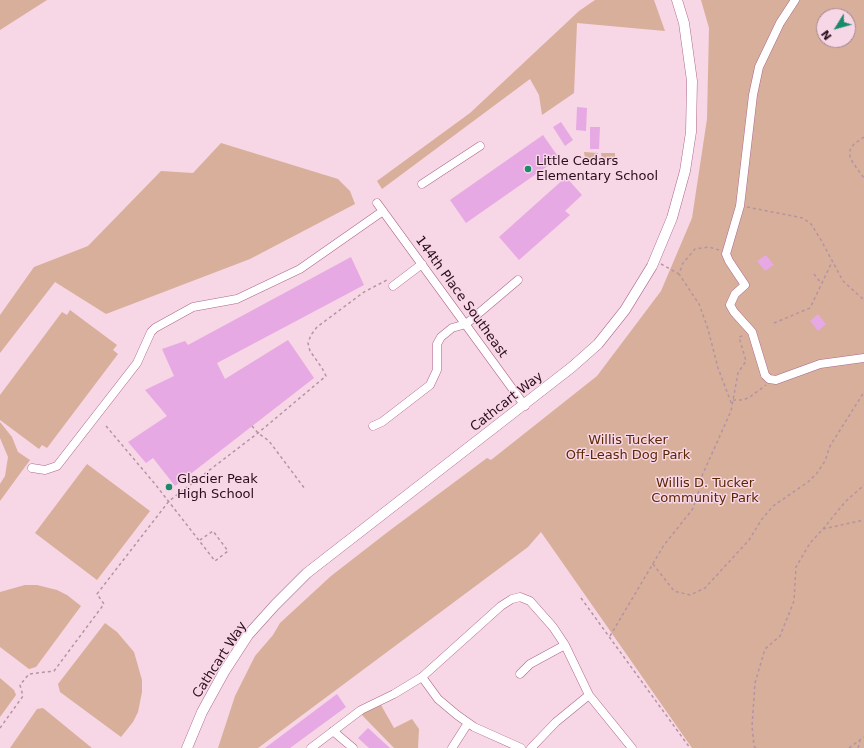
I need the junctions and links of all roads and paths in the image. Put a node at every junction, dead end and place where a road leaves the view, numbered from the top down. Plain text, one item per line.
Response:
1 (677, 0) edge
2 (796, 0) edge
3 (864, 137) edge
4 (480, 146) dead end
5 (864, 178) edge
6 (422, 184) dead end
7 (377, 203) dead end
8 (740, 206) junction
9 (383, 211) junction
10 (726, 254) junction
11 (654, 260) junction
12 (832, 262) junction
13 (422, 264) junction
14 (679, 274) junction
15 (814, 274) dead end
16 (518, 280) dead end
17 (391, 282) joint
18 (821, 283) junction
19 (864, 300) edge
20 (774, 323) dead end
21 (466, 324) junction
22 (752, 332) junction
23 (864, 358) edge
24 (769, 379) junction
25 (864, 392) edge
26 (733, 400) junction
27 (524, 406) junction
28 (732, 406) junction
29 (106, 426) dead end
30 (252, 426) dead end
31 (373, 426) dead end
32 (258, 433) junction
33 (32, 468) dead end
34 (864, 485) edge
35 (305, 489) dead end
36 (169, 501) junction
37 (864, 520) edge
38 (823, 529) junction
39 (200, 540) junction
40 (653, 564) junction
41 (581, 598) dead end
42 (610, 636) junction
43 (565, 645) junction
44 (520, 674) dead end
45 (422, 677) junction
46 (589, 695) junction
47 (468, 723) junction
48 (0, 728) edge
49 (333, 731) junction
50 (864, 737) edge
51 (860, 741) junction
52 (187, 748) edge
53 (311, 748) edge
54 (353, 748) edge
55 (452, 748) edge
56 (521, 748) edge
57 (530, 748) edge
58 (632, 748) edge
59 (690, 748) edge
60 (756, 748) edge
61 (849, 748) edge
62 (858, 748) edge

1 - 11 main road, Cathcart Way
2 - 8 street
3 - 5 path
4 - 6 street
7 - 9 street, 144th Place Southeast
8 - 10 street
8 - 12 path
9 - 13 street, 144th Place Southeast
9 - 33 street
10 - 14 path
10 - 22 street
11 - 14 path
11 - 27 main road, Cathcart Way
12 - 18 path
12 - 19 path
13 - 17 street
13 - 21 street, 144th Place Southeast
14 - 28 path
15 - 18 path
16 - 21 street
17 - 32 path
18 - 20 path
21 - 27 street, 144th Place Southeast
21 - 31 street
22 - 24 street
22 - 26 path
23 - 24 street
24 - 26 path
25 - 40 path
26 - 28 path
27 - 52 main road, Cathcart Way
28 - 40 path
29 - 36 path
30 - 32 path
32 - 35 path
32 - 36 path
34 - 38 path
36 - 39 path
36 - 48 path
37 - 38 path
38 - 60 path
39 - 39 path
40 - 42 path
41 - 42 path
42 - 59 path
43 - 44 street
43 - 45 street
43 - 46 street
45 - 47 street
45 - 49 street
46 - 57 street
46 - 58 street
47 - 55 street
47 - 56 street
49 - 53 street
49 - 54 street
50 - 51 path
51 - 61 path
51 - 62 path

